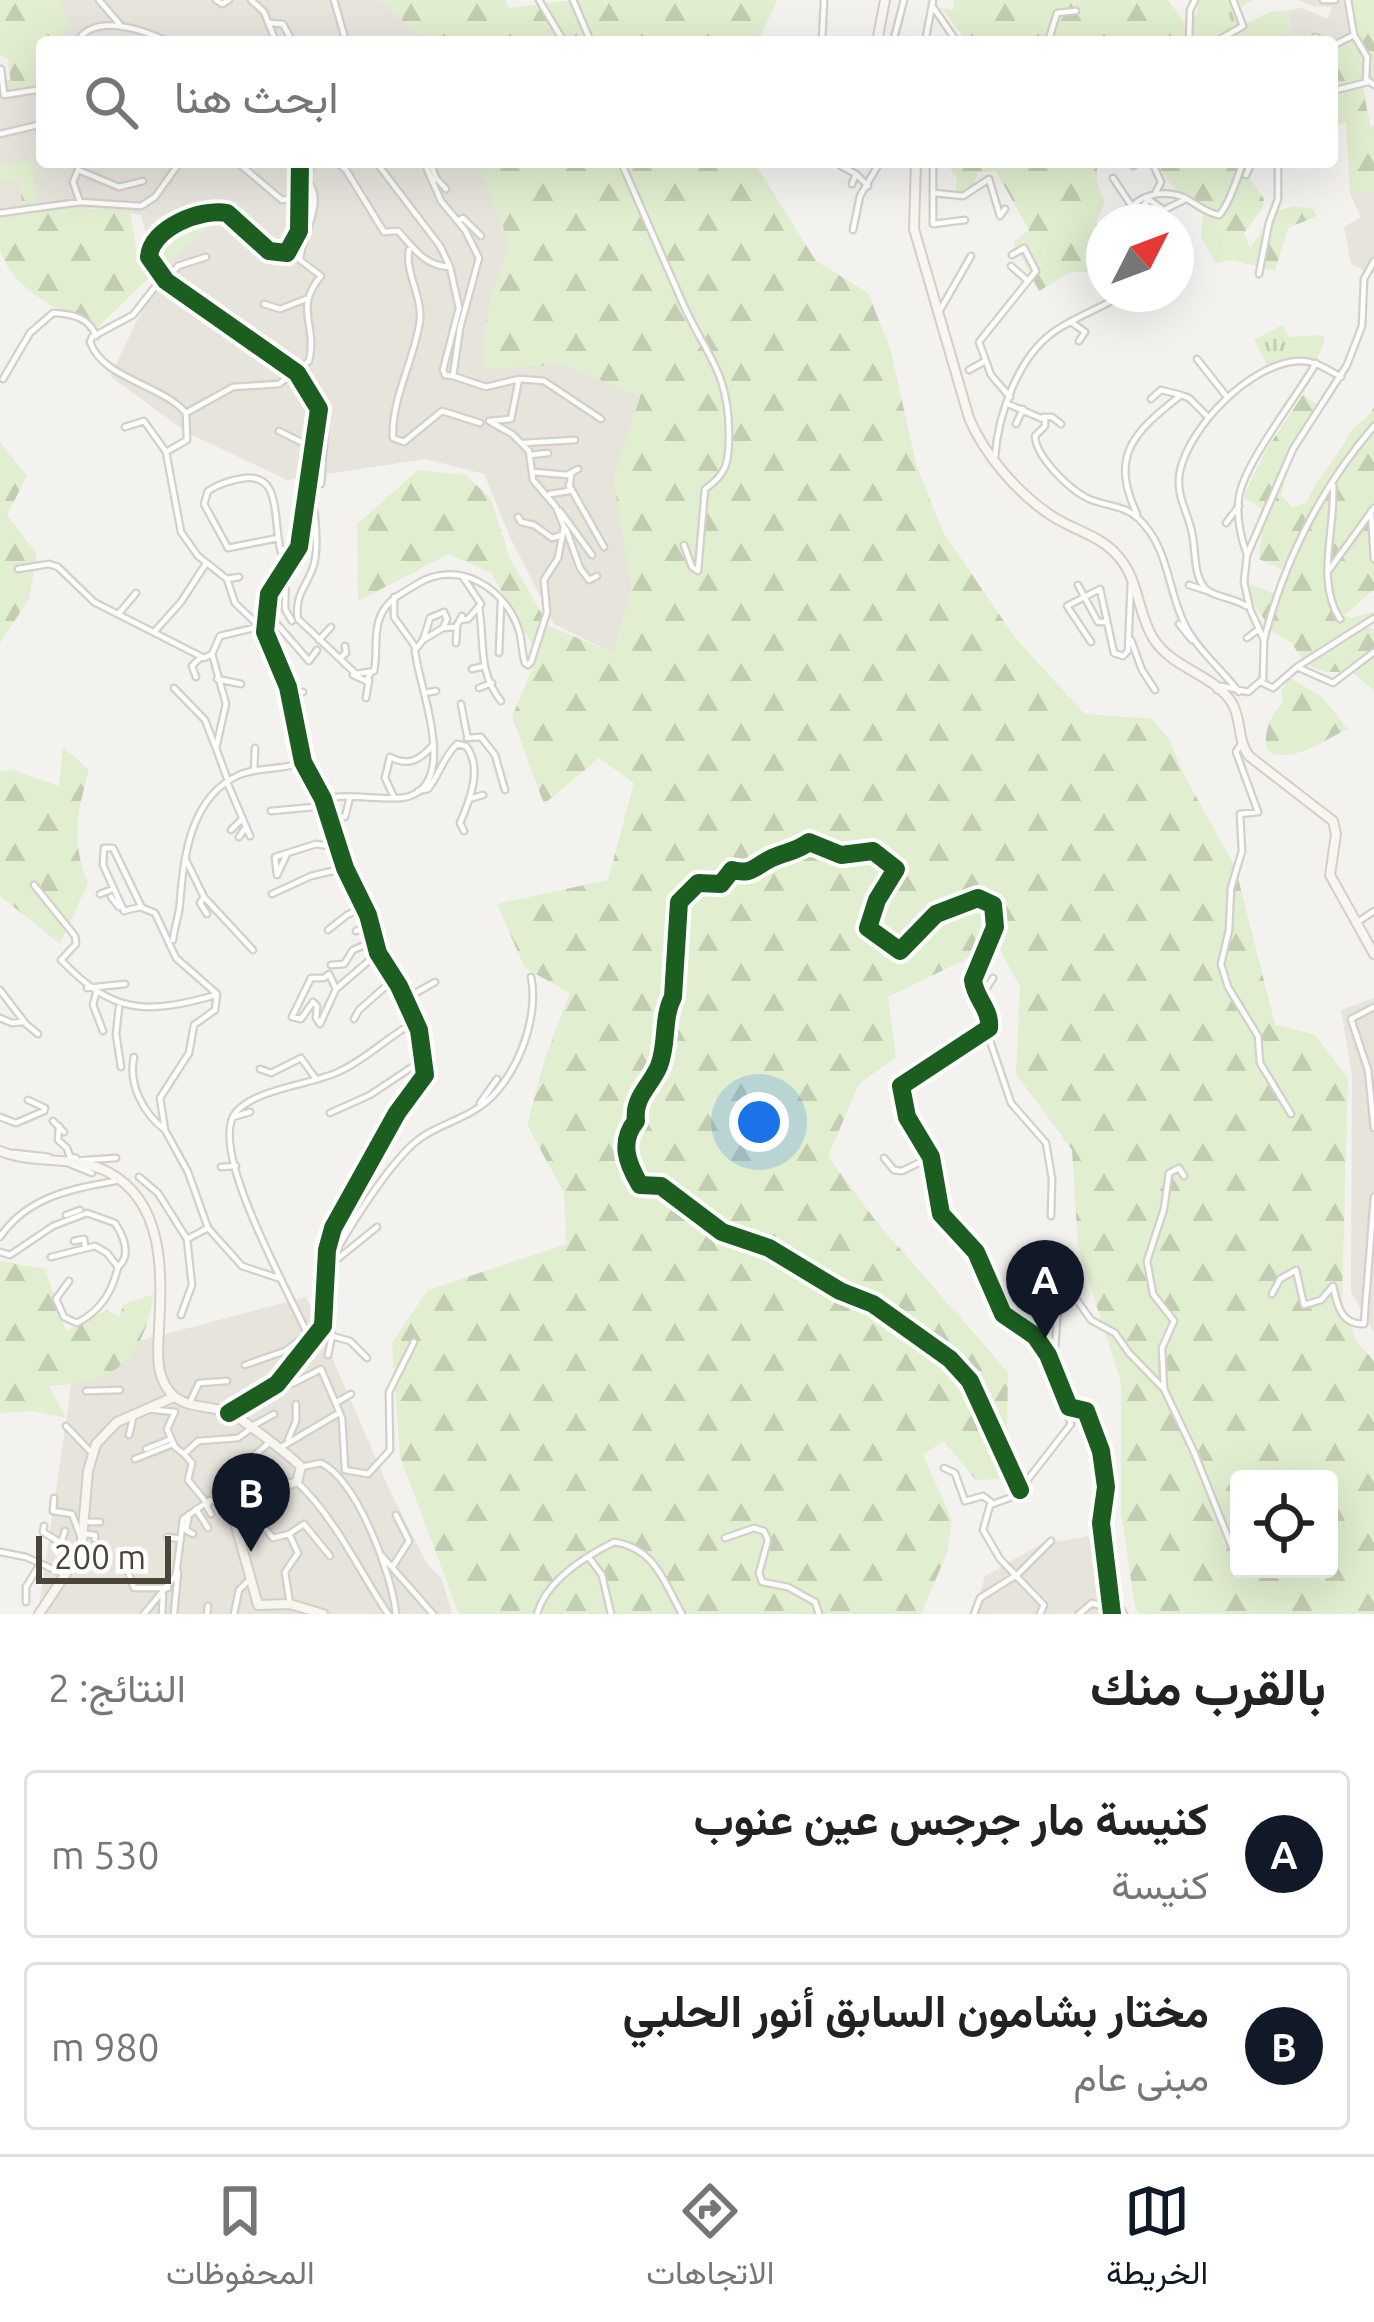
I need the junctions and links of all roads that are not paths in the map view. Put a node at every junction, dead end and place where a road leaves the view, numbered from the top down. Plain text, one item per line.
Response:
1 (99, 0) edge
2 (216, 0) edge
3 (230, 0) edge
4 (251, 0) edge
5 (260, 0) edge
6 (334, 0) edge
7 (539, 0) edge
8 (573, 0) edge
9 (824, 0) edge
10 (885, 0) edge
11 (904, 0) edge
12 (1195, 0) edge
13 (1233, 0) edge
14 (1323, 0) edge
15 (1334, 0) edge
16 (1348, 0) edge
17 (933, 3) edge
18 (261, 9) junction
19 (1076, 11) dead end
20 (270, 23) junction
21 (122, 27) junction
22 (1354, 35) junction
23 (82, 36) edge
24 (136, 36) edge
25 (273, 36) edge
26 (290, 36) edge
27 (344, 36) edge
28 (560, 36) edge
29 (588, 36) edge
30 (822, 36) edge
31 (879, 36) edge
32 (895, 36) edge
33 (926, 36) edge
34 (953, 36) edge
35 (1050, 36) edge
36 (1189, 36) edge
37 (1226, 36) edge
38 (1338, 43) edge
39 (1, 69) edge
40 (1371, 83) edge
41 (36, 90) edge
42 (1338, 90) edge
43 (36, 125) edge
44 (0, 134) edge
45 (176, 168) edge
46 (244, 168) edge
47 (301, 168) edge
48 (309, 168) edge
49 (344, 168) edge
50 (381, 168) edge
51 (429, 168) edge
52 (624, 168) edge
53 (845, 168) edge
54 (877, 168) edge
55 (916, 168) edge
56 (933, 168) edge
57 (1155, 168) edge
58 (1245, 168) edge
59 (1247, 168) edge
60 (1279, 168) edge
61 (856, 174) junction
62 (303, 175) junction
63 (1246, 175) dead end
64 (1113, 178) dead end
65 (434, 180) junction
66 (143, 182) dead end
67 (1161, 182) junction
68 (852, 184) dead end
69 (868, 186) junction
70 (302, 189) junction
71 (446, 189) dead end
72 (935, 193) junction
73 (1167, 195) junction
74 (1185, 198) junction
75 (1146, 201) junction
76 (80, 202) junction
77 (1130, 204) edge
78 (1135, 204) edge
79 (1144, 204) edge
80 (1005, 209) dead end
81 (0, 213) edge
82 (458, 220) junction
83 (965, 220) dead end
84 (853, 230) dead end
85 (481, 236) dead end
86 (409, 250) junction
87 (971, 256) dead end
88 (1012, 256) dead end
89 (206, 257) dead end
90 (1374, 261) edge
91 (1011, 266) dead end
92 (450, 267) junction
93 (1259, 274) dead end
94 (164, 279) junction
95 (1030, 281) junction
96 (307, 299) junction
97 (264, 304) dead end
98 (939, 312) junction
99 (1090, 312) edge
100 (1071, 322) junction
101 (96, 336) junction
102 (1079, 341) dead end
103 (95, 354) junction
104 (1197, 359) dead end
105 (985, 361) junction
106 (90, 362) dead end
107 (1316, 364) junction
108 (969, 370) dead end
109 (297, 373) junction
110 (453, 376) junction
111 (1341, 377) junction
112 (3, 379) dead end
113 (519, 379) junction
114 (1181, 395) junction
115 (1227, 397) junction
116 (1151, 399) dead end
117 (1009, 400) junction
118 (572, 404) dead end
119 (1023, 409) junction
120 (591, 410) junction
121 (186, 413) junction
122 (1273, 416) dead end
123 (320, 417) junction
124 (1043, 417) junction
125 (1209, 418) junction
126 (601, 419) dead end
127 (1281, 421) junction
128 (480, 423) dead end
129 (1016, 424) dead end
130 (1061, 424) dead end
131 (1374, 426) edge
132 (125, 428) dead end
133 (1042, 429) junction
134 (278, 431) dead end
135 (1053, 431) dead end
136 (996, 434) junction
137 (575, 440) dead end
138 (523, 443) junction
139 (983, 446) junction
140 (315, 449) junction
141 (166, 452) junction
142 (548, 453) dead end
143 (530, 454) junction
144 (994, 459) junction
145 (578, 469) dead end
146 (524, 474) dead end
147 (571, 475) junction
148 (536, 480) junction
149 (321, 484) dead end
150 (1333, 485) junction
151 (308, 486) junction
152 (568, 487) junction
153 (544, 493) junction
154 (1239, 506) junction
155 (556, 507) junction
156 (1373, 510) edge
157 (210, 517) junction
158 (518, 517) dead end
159 (1140, 520) junction
160 (202, 522) dead end
161 (1226, 523) dead end
162 (563, 531) junction
163 (546, 535) junction
164 (278, 538) junction
165 (684, 544) dead end
166 (542, 545) dead end
167 (604, 547) dead end
168 (592, 555) dead end
169 (1247, 555) junction
170 (1374, 559) edge
171 (206, 562) junction
172 (287, 565) junction
173 (18, 569) dead end
174 (1329, 570) junction
175 (461, 574) junction
176 (597, 576) dead end
177 (239, 577) dead end
178 (1132, 578) junction
179 (227, 579) junction
180 (1244, 582) junction
181 (1078, 585) dead end
182 (1189, 585) dead end
183 (1208, 591) junction
184 (136, 593) dead end
185 (1227, 595) junction
186 (394, 597) junction
187 (1082, 598) junction
188 (501, 602) junction
189 (479, 608) junction
190 (266, 610) junction
191 (1250, 610) junction
192 (120, 612) junction
193 (1374, 618) edge
194 (1340, 619) dead end
195 (292, 621) dead end
196 (460, 621) junction
197 (1107, 622) junction
198 (1179, 624) dead end
199 (262, 626) junction
200 (331, 627) dead end
201 (443, 628) junction
202 (1129, 628) junction
203 (1259, 629) junction
204 (155, 632) junction
205 (1247, 638) dead end
206 (320, 640) junction
207 (423, 640) junction
208 (1264, 640) junction
209 (1197, 641) junction
210 (1091, 642) dead end
211 (456, 644) dead end
212 (345, 646) dead end
213 (416, 648) junction
214 (317, 650) dead end
215 (1374, 652) edge
216 (499, 653) dead end
217 (212, 654) junction
218 (338, 656) junction
219 (201, 657) junction
220 (485, 666) junction
221 (1297, 667) junction
222 (472, 669) dead end
223 (282, 673) junction
224 (196, 677) dead end
225 (369, 677) junction
226 (217, 679) junction
227 (492, 682) junction
228 (1261, 682) junction
229 (278, 683) dead end
230 (241, 684) dead end
231 (174, 688) dead end
232 (479, 688) dead end
233 (1155, 690) dead end
234 (1217, 690) junction
235 (436, 691) dead end
236 (303, 692) dead end
237 (1240, 692) junction
238 (424, 693) junction
239 (290, 697) junction
240 (366, 698) dead end
241 (501, 701) dead end
242 (461, 704) dead end
243 (463, 741) junction
244 (1241, 743) junction
245 (434, 744) junction
246 (216, 748) junction
247 (255, 748) dead end
248 (290, 751) dead end
249 (301, 751) junction
250 (303, 763) junction
251 (254, 771) junction
252 (227, 781) junction
253 (506, 790) dead end
254 (418, 791) junction
255 (483, 795) dead end
256 (350, 796) junction
257 (394, 797) junction
258 (469, 799) junction
259 (324, 803) junction
260 (272, 811) dead end
261 (328, 816) junction
262 (242, 819) junction
263 (246, 827) junction
264 (231, 830) dead end
265 (464, 831) dead end
266 (250, 836) dead end
267 (239, 837) dead end
268 (337, 848) junction
269 (287, 854) dead end
270 (188, 856) junction
271 (345, 868) junction
272 (350, 880) junction
273 (340, 883) dead end
274 (34, 885) dead end
275 (112, 893) junction
276 (100, 894) dead end
277 (272, 894) dead end
278 (204, 897) junction
279 (142, 908) junction
280 (364, 908) junction
281 (1374, 911) edge
282 (207, 914) dead end
283 (373, 924) junction
284 (1356, 924) junction
285 (328, 930) dead end
286 (356, 931) dead end
287 (170, 934) junction
288 (374, 940) junction
289 (254, 950) dead end
290 (377, 952) junction
291 (1374, 954) edge
292 (331, 965) dead end
293 (531, 977) dead end
294 (992, 978) dead end
295 (394, 979) junction
296 (435, 982) dead end
297 (125, 984) dead end
298 (87, 988) junction
299 (336, 989) junction
300 (0, 990) edge
301 (96, 993) junction
302 (218, 994) junction
303 (174, 995) dead end
304 (405, 999) junction
305 (119, 1005) junction
306 (172, 1005) junction
307 (1374, 1007) edge
308 (989, 1012) junction
309 (0, 1018) edge
310 (354, 1019) dead end
311 (24, 1022) junction
312 (415, 1022) junction
313 (103, 1031) dead end
314 (987, 1032) junction
315 (38, 1034) dead end
316 (134, 1057) dead end
317 (424, 1059) junction
318 (121, 1067) dead end
319 (260, 1069) dead end
320 (316, 1079) junction
321 (497, 1079) dead end
322 (28, 1100) dead end
323 (478, 1108) junction
324 (250, 1112) dead end
325 (330, 1113) dead end
326 (1291, 1114) dead end
327 (0, 1117) edge
328 (233, 1117) junction
329 (52, 1120) dead end
330 (1374, 1127) edge
331 (165, 1130) junction
332 (5, 1153) edge
333 (931, 1157) junction
334 (116, 1158) dead end
335 (884, 1158) dead end
336 (70, 1162) junction
337 (236, 1166) junction
338 (221, 1167) dead end
339 (368, 1169) junction
340 (92, 1173) dead end
341 (1184, 1176) dead end
342 (139, 1177) dead end
343 (354, 1178) dead end
344 (120, 1180) junction
345 (1374, 1198) edge
346 (80, 1210) dead end
347 (66, 1214) junction
348 (1051, 1216) dead end
349 (346, 1220) dead end
350 (377, 1227) dead end
351 (208, 1228) junction
352 (0, 1237) edge
353 (119, 1239) dead end
354 (187, 1239) junction
355 (329, 1239) junction
356 (74, 1241) dead end
357 (85, 1247) junction
358 (0, 1252) edge
359 (125, 1254) junction
360 (188, 1255) junction
361 (50, 1257) dead end
362 (197, 1263) dead end
363 (327, 1266) junction
364 (118, 1267) junction
365 (281, 1276) junction
366 (69, 1281) dead end
367 (1272, 1294) dead end
368 (326, 1310) junction
369 (181, 1315) dead end
370 (308, 1334) junction
371 (332, 1336) junction
372 (414, 1342) dead end
373 (311, 1343) junction
374 (328, 1355) dead end
375 (1048, 1355) junction
376 (367, 1358) dead end
377 (245, 1365) dead end
378 (292, 1366) junction
379 (278, 1370) dead end
380 (227, 1381) dead end
381 (277, 1384) junction
382 (1164, 1389) junction
383 (86, 1390) dead end
384 (119, 1390) dead end
385 (351, 1394) dead end
386 (174, 1397) junction
387 (337, 1402) junction
388 (189, 1404) junction
389 (296, 1404) dead end
390 (1069, 1407) junction
391 (146, 1408) junction
392 (230, 1413) junction
393 (134, 1414) junction
394 (274, 1414) dead end
395 (341, 1415) junction
396 (66, 1426) dead end
397 (249, 1428) junction
398 (350, 1432) dead end
399 (129, 1436) dead end
400 (288, 1440) junction
401 (172, 1441) junction
402 (273, 1446) junction
403 (146, 1449) dead end
404 (92, 1452) junction
405 (184, 1454) junction
406 (135, 1459) dead end
407 (301, 1467) junction
408 (948, 1468) dead end
409 (239, 1469) junction
410 (345, 1471) junction
411 (252, 1476) dead end
412 (342, 1479) junction
413 (297, 1482) junction
414 (232, 1489) junction
415 (1020, 1490) junction
416 (215, 1492) dead end
417 (54, 1498) dead end
418 (208, 1501) junction
419 (221, 1501) junction
420 (996, 1504) junction
421 (231, 1508) junction
422 (196, 1509) junction
423 (53, 1511) junction
424 (189, 1514) junction
425 (212, 1514) dead end
426 (396, 1515) dead end
427 (86, 1522) junction
428 (100, 1522) dead end
429 (208, 1528) dead end
430 (65, 1531) dead end
431 (193, 1534) dead end
432 (289, 1534) junction
433 (167, 1537) dead end
434 (84, 1538) junction
435 (724, 1538) dead end
436 (95, 1539) dead end
437 (181, 1539) junction
438 (242, 1539) junction
439 (1052, 1541) dead end
440 (1230, 1542) edge
441 (0, 1552) edge
442 (378, 1552) junction
443 (122, 1555) dead end
444 (330, 1556) dead end
445 (589, 1558) junction
446 (40, 1563) junction
447 (393, 1566) junction
448 (178, 1568) junction
449 (1018, 1574) junction
450 (66, 1576) junction
451 (249, 1580) junction
452 (1107, 1580) junction
453 (165, 1591) junction
454 (1052, 1599) dead end
455 (26, 1602) dead end
456 (1044, 1605) junction
457 (296, 1608) edge
458 (256, 1610) edge
459 (1112, 1612) edge
460 (39, 1614) edge
461 (144, 1614) edge
462 (161, 1614) edge
463 (174, 1614) edge
464 (234, 1614) edge
465 (323, 1614) edge
466 (392, 1614) edge
467 (433, 1614) edge
468 (537, 1614) edge
469 (611, 1614) edge
470 (682, 1614) edge
471 (818, 1614) edge
472 (974, 1614) edge
473 (1040, 1614) edge
474 (1079, 1614) edge
475 (1124, 1614) edge

1 - 21 street
2 - 3 street
4 - 18 street
5 - 18 street
6 - 27 street
7 - 28 street
8 - 29 street
9 - 30 street
10 - 31 street
11 - 32 street
12 - 36 street
13 - 37 street
14 - 15 street
16 - 22 street
17 - 33 street
17 - 34 street
18 - 20 street
19 - 35 street
20 - 25 street
20 - 26 street
21 - 23 street
21 - 24 street
22 - 38 street
22 - 40 street
39 - 41 street
40 - 42 street
43 - 44 street
45 - 76 street
46 - 70 street
47 - 62 street
48 - 62 street
49 - 86 street
50 - 92 street
51 - 65 street
52 - 165 street
53 - 61 street
54 - 69 street
55 - 98 street
56 - 72 street
57 - 67 street
58 - 74 street
59 - 63 street
60 - 93 street
61 - 68 street
61 - 69 street
62 - 70 street
62 - 96 street
64 - 77 street
65 - 71 street
65 - 82 street
66 - 76 street
67 - 73 street
67 - 75 street
69 - 84 street
70 - 94 street
72 - 80 street
72 - 83 street
73 - 74 street
73 - 75 street
74 - 75 street
75 - 78 street
75 - 79 street
76 - 81 street
82 - 85 street
82 - 110 street
86 - 92 street
86 - 128 street
87 - 98 street
88 - 95 street
89 - 94 street
90 - 111 street
91 - 95 street
92 - 110 street
94 - 101 street
94 - 109 street
95 - 105 street
96 - 97 street
96 - 109 street
98 - 139 street
99 - 100 street
100 - 102 street
100 - 117 street
101 - 103 street
101 - 112 street
103 - 106 street
103 - 121 street
104 - 115 street
105 - 108 street
105 - 117 street
107 - 111 street
107 - 115 street
107 - 127 street
109 - 121 street
109 - 123 street
110 - 113 street
111 - 169 street
113 - 120 street
113 - 138 street
114 - 116 street
114 - 125 street
114 - 159 street
115 - 125 street
117 - 119 street
117 - 136 street
118 - 120 street
119 - 124 street
119 - 129 street
120 - 126 street
121 - 141 street
122 - 127 street
123 - 140 street
123 - 149 street
124 - 130 street
124 - 133 street
125 - 183 street
127 - 154 street
131 - 150 street
132 - 141 street
133 - 135 street
133 - 159 street
134 - 140 street
136 - 139 street
136 - 144 street
137 - 138 street
138 - 143 street
139 - 144 street
140 - 151 street
141 - 171 street
142 - 143 street
143 - 148 street
144 - 178 street
145 - 147 street
146 - 148 street
147 - 148 street
147 - 152 street
148 - 153 street
150 - 174 street
150 - 208 street
151 - 172 street
151 - 206 street
152 - 153 street
152 - 167 street
153 - 155 street
154 - 161 street
154 - 169 street
155 - 162 street
155 - 168 street
156 - 170 street
156 - 174 street
157 - 160 street
157 - 164 street
157 - 164 street
158 - 163 street
159 - 209 street
162 - 163 street
162 - 176 street
162 - 188 street
163 - 166 street
164 - 172 street
169 - 180 street
171 - 179 street
171 - 204 street
172 - 190 street
172 - 195 street
173 - 192 street
174 - 194 street
175 - 186 street
175 - 188 street
175 - 189 street
177 - 179 street
178 - 202 street
178 - 234 street
179 - 199 street
180 - 185 street
180 - 191 street
181 - 187 street
182 - 183 street
183 - 185 street
184 - 192 street
185 - 191 street
186 - 213 street
186 - 225 street
187 - 197 street
187 - 197 street
187 - 210 street
188 - 216 street
189 - 196 street
189 - 220 street
190 - 199 street
190 - 214 street
191 - 203 street
192 - 204 street
193 - 221 street
196 - 201 street
196 - 211 street
197 - 202 street
198 - 209 street
199 - 217 street
199 - 223 street
200 - 206 street
201 - 207 street
201 - 207 street
202 - 233 street
203 - 205 street
203 - 208 street
204 - 219 street
206 - 218 street
207 - 213 street
208 - 228 street
209 - 237 street
212 - 218 street
213 - 238 street
215 - 221 street
217 - 219 street
217 - 226 street
218 - 225 street
219 - 224 street
220 - 222 street
220 - 227 street
221 - 228 street
223 - 229 street
223 - 239 street
225 - 240 street
226 - 230 street
226 - 246 street
227 - 232 street
227 - 241 street
228 - 237 street
231 - 246 street
234 - 237 street
234 - 244 street
235 - 238 street
236 - 239 street
238 - 245 street
239 - 249 street
242 - 243 street
243 - 253 street
243 - 254 street
243 - 258 street
244 - 284 street
244 - 326 street
245 - 254 street
245 - 257 street
246 - 252 street
247 - 251 street
248 - 249 street
249 - 250 street
250 - 251 street
250 - 259 street
251 - 252 street
252 - 262 street
252 - 270 street
254 - 257 street
255 - 258 street
256 - 257 street
256 - 259 street
256 - 261 street
258 - 265 street
259 - 260 street
259 - 261 street
261 - 268 street
262 - 263 street
262 - 264 street
263 - 266 street
263 - 267 street
268 - 269 street
268 - 271 street
270 - 278 street
270 - 287 street
271 - 272 street
271 - 277 street
272 - 273 street
272 - 280 street
274 - 298 street
275 - 276 street
275 - 279 street
275 - 279 street
278 - 282 street
278 - 289 street
279 - 287 street
280 - 283 street
280 - 285 street
281 - 284 street
283 - 286 street
283 - 288 street
284 - 291 street
287 - 302 street
288 - 290 street
288 - 292 street
290 - 295 street
290 - 299 street
293 - 323 street
294 - 308 street
295 - 304 street
295 - 310 street
296 - 304 street
297 - 298 street
298 - 301 street
299 - 299 street
300 - 311 street
301 - 305 street
301 - 313 street
302 - 306 street
302 - 331 street
303 - 306 street
304 - 312 street
305 - 306 street
305 - 318 street
307 - 330 street
308 - 314 street
308 - 415 street
309 - 311 street
311 - 315 street
312 - 317 street
312 - 320 street
314 - 333 street
314 - 348 street
316 - 331 street
317 - 325 street
317 - 339 street
319 - 320 street
320 - 328 street
321 - 323 street
322 - 327 street
323 - 363 street
324 - 328 street
328 - 337 street
329 - 336 street
331 - 351 street
332 - 336 street
333 - 335 street
333 - 375 street
334 - 336 street
336 - 340 street
336 - 344 street
337 - 338 street
337 - 365 street
339 - 343 street
339 - 355 street
341 - 382 street
342 - 354 street
344 - 352 street
344 - 386 street
345 - 367 street
346 - 347 street
347 - 358 street
347 - 359 street
349 - 355 street
350 - 363 street
351 - 354 street
351 - 365 street
353 - 359 street
354 - 360 street
355 - 363 street
356 - 357 street
357 - 361 street
357 - 364 street
359 - 364 street
360 - 362 street
360 - 369 street
363 - 368 street
364 - 366 street
365 - 370 street
368 - 371 street
368 - 373 street
370 - 373 street
370 - 377 street
371 - 374 street
371 - 376 street
372 - 410 street
373 - 378 street
375 - 382 street
375 - 390 street
378 - 379 street
378 - 381 street
380 - 388 street
381 - 387 street
381 - 392 street
382 - 440 street
383 - 384 street
385 - 387 street
386 - 388 street
386 - 391 street
387 - 395 street
388 - 392 street
389 - 400 street
390 - 415 street
390 - 452 street
391 - 393 street
391 - 401 street
392 - 397 street
393 - 399 street
393 - 404 street
394 - 397 street
395 - 398 street
395 - 400 street
395 - 410 street
396 - 404 street
397 - 402 street
397 - 405 street
400 - 402 street
401 - 403 street
401 - 405 street
401 - 406 street
402 - 407 street
402 - 409 street
404 - 427 street
405 - 418 street
407 - 412 street
407 - 413 street
408 - 420 street
409 - 411 street
409 - 414 street
410 - 412 street
412 - 442 street
413 - 421 street
413 - 466 street
414 - 416 street
414 - 419 street
415 - 420 street
417 - 423 street
418 - 419 street
418 - 422 street
418 - 425 street
419 - 421 street
420 - 449 street
421 - 438 street
422 - 424 street
422 - 429 street
423 - 430 street
423 - 434 street
424 - 431 street
424 - 437 street
426 - 447 street
427 - 428 street
427 - 434 street
432 - 438 street
432 - 444 street
432 - 457 street
433 - 437 street
434 - 436 street
434 - 450 street
435 - 471 street
437 - 448 street
438 - 451 street
439 - 449 street
441 - 446 street
442 - 447 street
442 - 466 street
443 - 453 street
445 - 468 street
445 - 469 street
445 - 470 street
446 - 450 street
446 - 455 street
447 - 467 street
448 - 453 street
448 - 463 street
449 - 456 street
449 - 472 street
450 - 460 street
451 - 458 street
451 - 464 street
452 - 459 street
452 - 475 street
453 - 461 street
453 - 462 street
454 - 456 street
456 - 473 street
457 - 458 street
457 - 465 street
459 - 474 street

